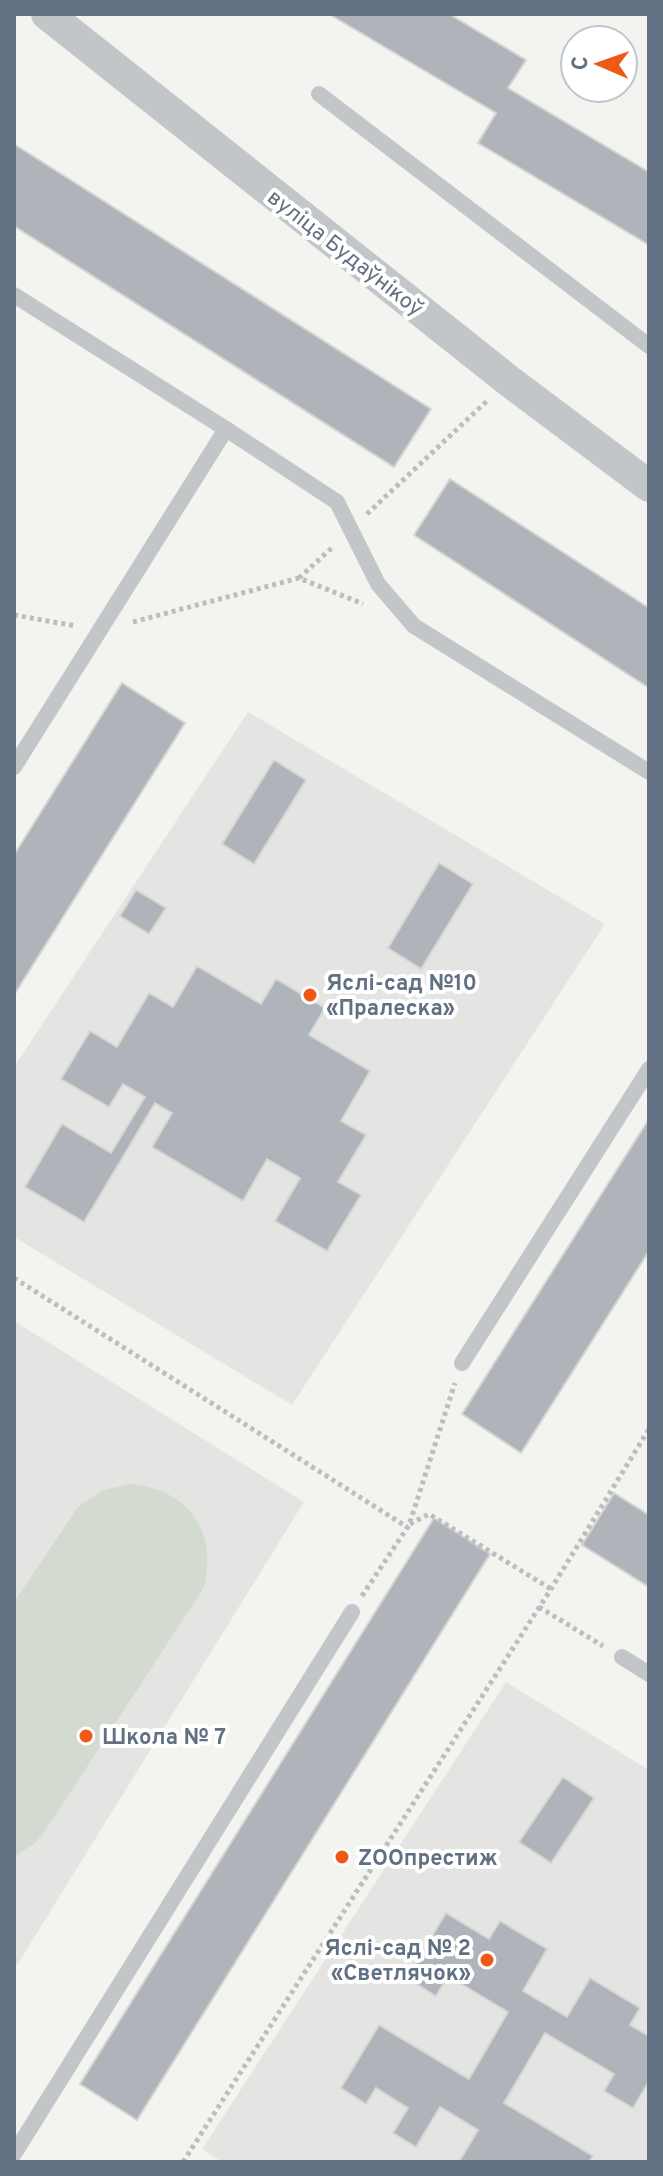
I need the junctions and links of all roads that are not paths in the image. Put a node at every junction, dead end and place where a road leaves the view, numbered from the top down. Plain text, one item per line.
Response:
1 (47, 14) edge
2 (319, 94) dead end
3 (14, 295) edge
4 (649, 346) edge
5 (226, 429) junction
6 (649, 486) edge
7 (14, 767) edge
8 (649, 772) edge
9 (649, 1069) edge
10 (462, 1363) road end
11 (352, 1612) road end
12 (622, 1657) road end
13 (649, 1674) edge
14 (14, 2154) edge

1 - 6 street, вуліца Будаўнікоў
2 - 4 lane
3 - 5 lane
5 - 7 lane
5 - 8 lane
9 - 10 lane
11 - 14 lane
12 - 13 lane

